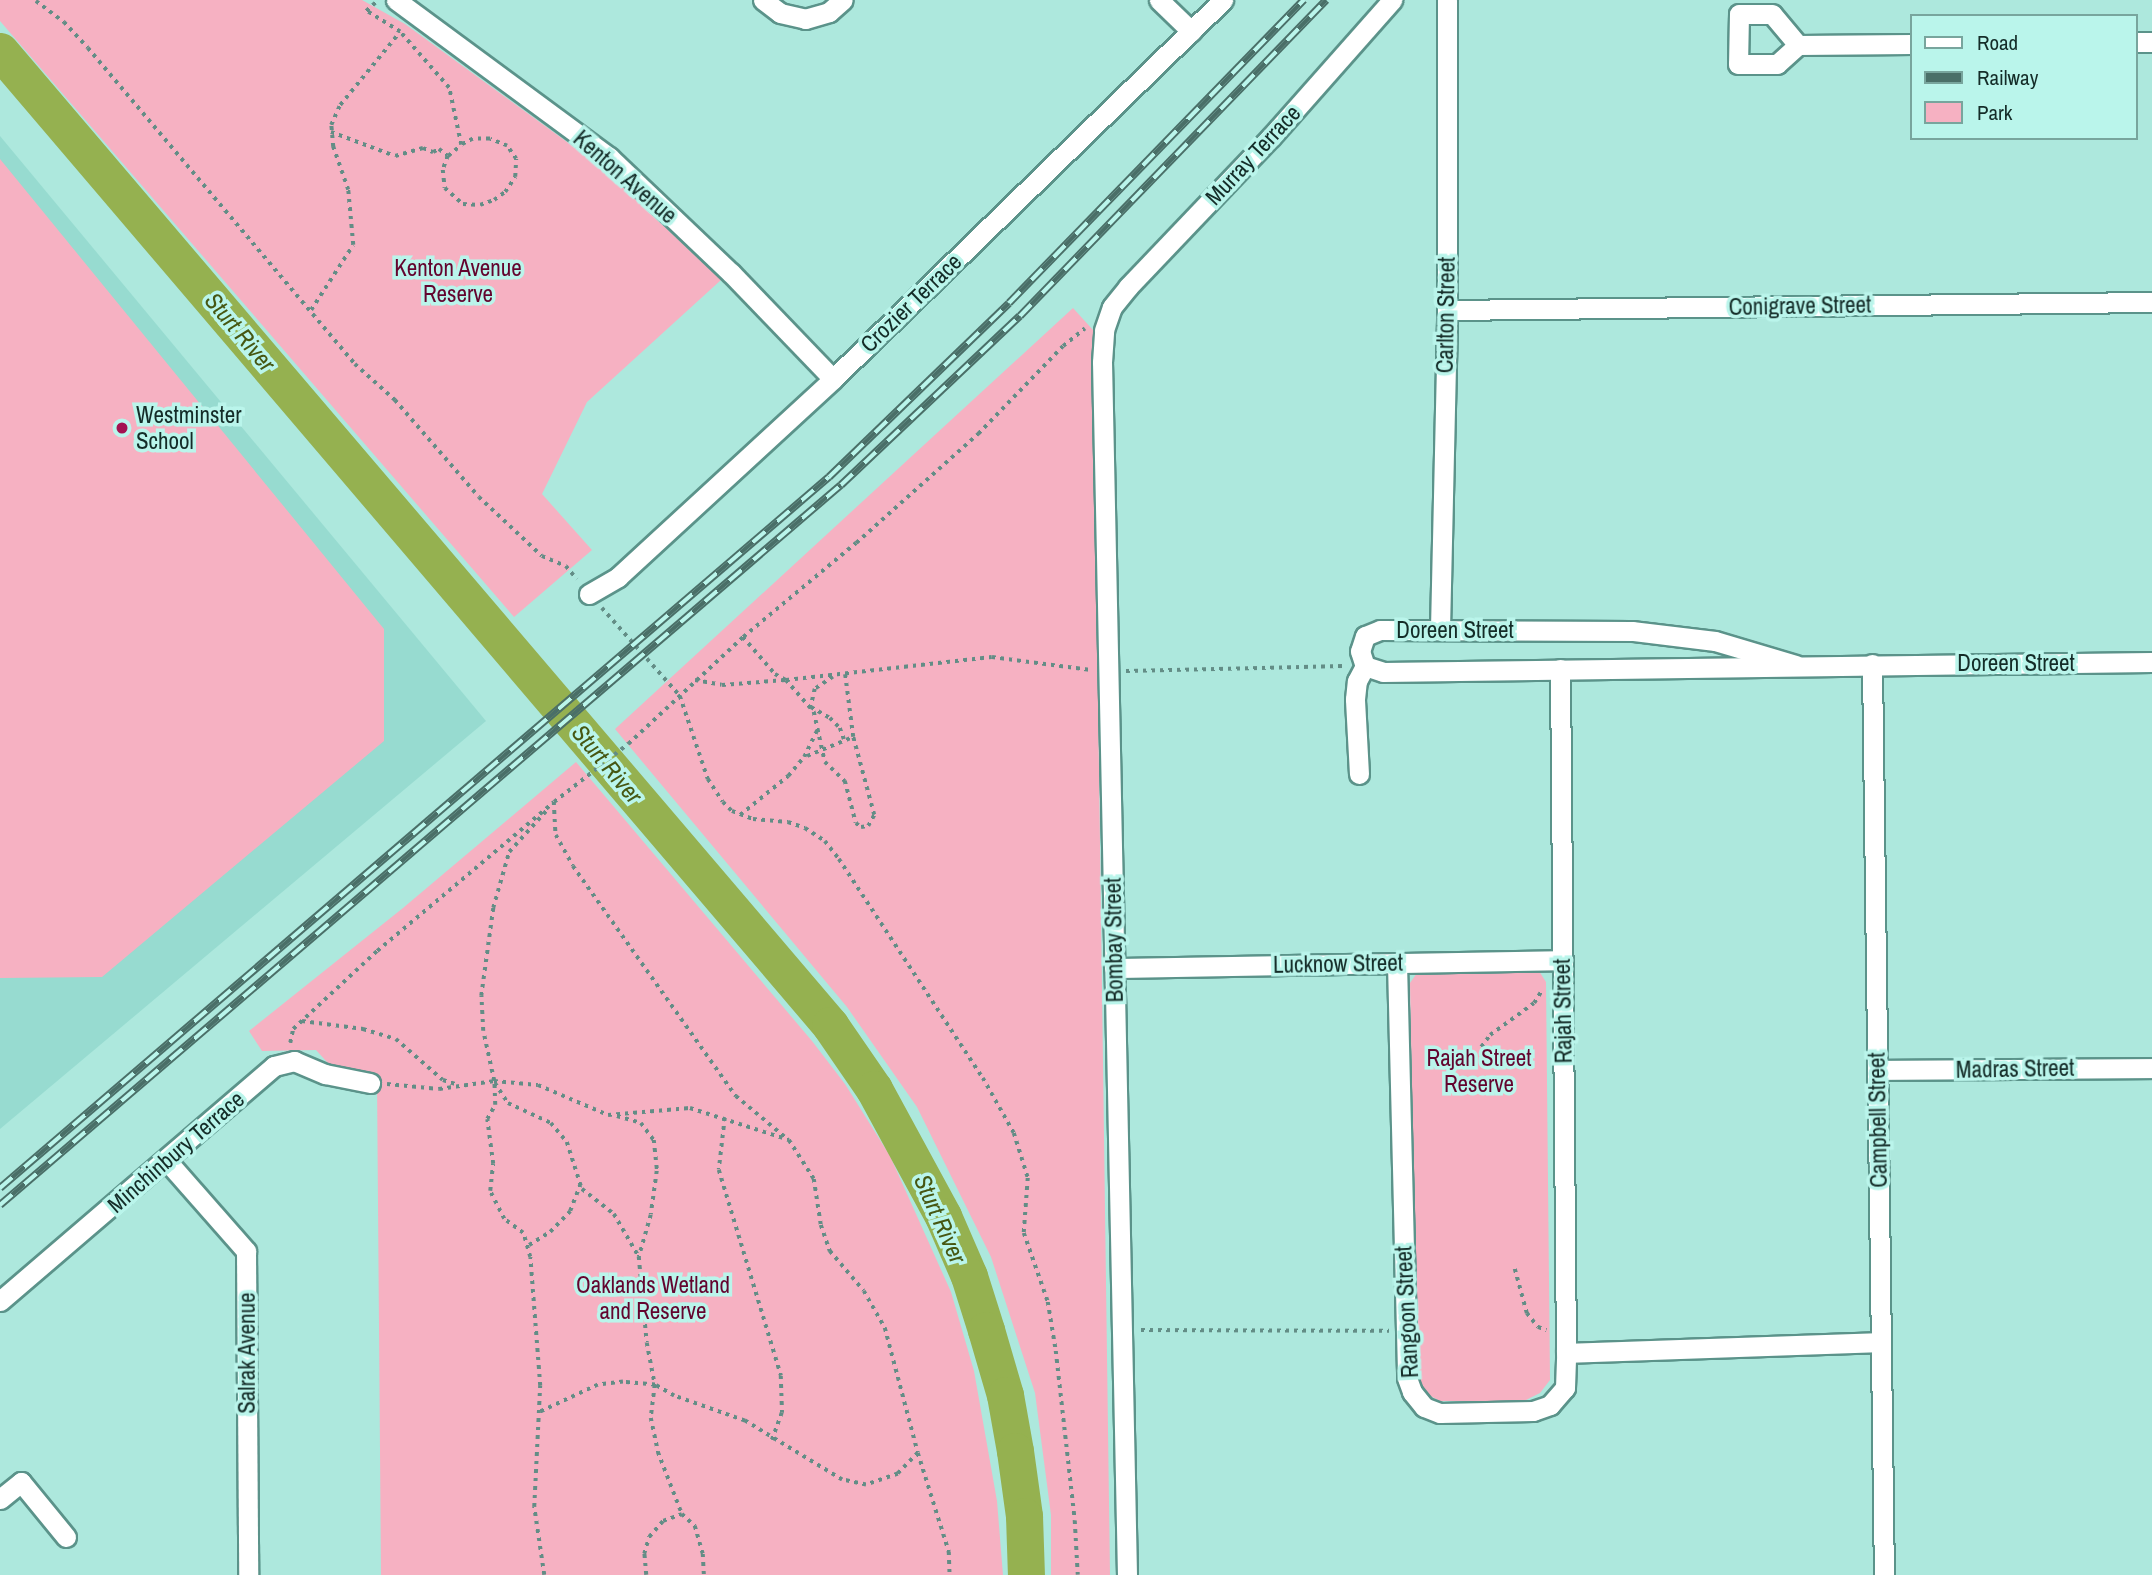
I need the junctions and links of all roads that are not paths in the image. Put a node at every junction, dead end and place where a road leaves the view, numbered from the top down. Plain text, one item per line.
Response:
1 (763, 0) edge
2 (843, 0) edge
3 (1159, 0) edge
4 (1223, 0) edge
5 (1392, 0) edge
6 (1447, 0) edge
7 (409, 6) edge
8 (1191, 31) junction
9 (1910, 44) edge
10 (1798, 45) dead end
11 (2152, 302) edge
12 (1112, 307) joint
13 (1447, 310) junction
14 (833, 379) junction
15 (589, 594) road end
16 (1440, 629) junction
17 (2152, 662) edge
18 (1796, 664) junction
19 (1872, 664) junction
20 (1365, 666) junction
21 (1560, 668) junction
22 (1359, 774) dead end
23 (1562, 960) junction
24 (1397, 963) junction
25 (1114, 968) junction
26 (2152, 1068) edge
27 (1877, 1070) junction
28 (370, 1083) road end
29 (167, 1161) junction
30 (0, 1301) edge
31 (1881, 1342) junction
32 (1566, 1353) junction
33 (0, 1499) edge
34 (66, 1537) dead end
35 (248, 1575) edge
36 (1127, 1575) edge
37 (1884, 1575) edge

1 - 2 street
3 - 8 street
4 - 8 street, Crozier Terrace
5 - 12 street, Murray Terrace
6 - 13 street, Carlton Street
7 - 14 street, Kenton Avenue
8 - 14 street, Crozier Terrace
9 - 10 street
11 - 13 street, Conigrave Street
12 - 25 street, Bombay Street
13 - 16 street, Carlton Street
14 - 15 street, Crozier Terrace
16 - 18 street, Doreen Street
16 - 20 street, Doreen Street
17 - 19 street, Doreen Street
18 - 19 street, Doreen Street
18 - 21 street, Doreen Street
19 - 27 street, Campbell Street
20 - 21 street, Doreen Street
20 - 22 street
21 - 23 street, Rajah Street
23 - 24 street, Lucknow Street
23 - 32 street, Rajah Street
24 - 25 street, Lucknow Street
24 - 32 street, Rangoon Street
25 - 36 street, Bombay Street
26 - 27 street, Madras Street
27 - 31 street, Campbell Street
28 - 29 street, Minchinbury Terrace
29 - 30 street, Minchinbury Terrace
29 - 35 street, Salrak Avenue
31 - 32 street
31 - 37 street, Campbell Street
33 - 34 street

